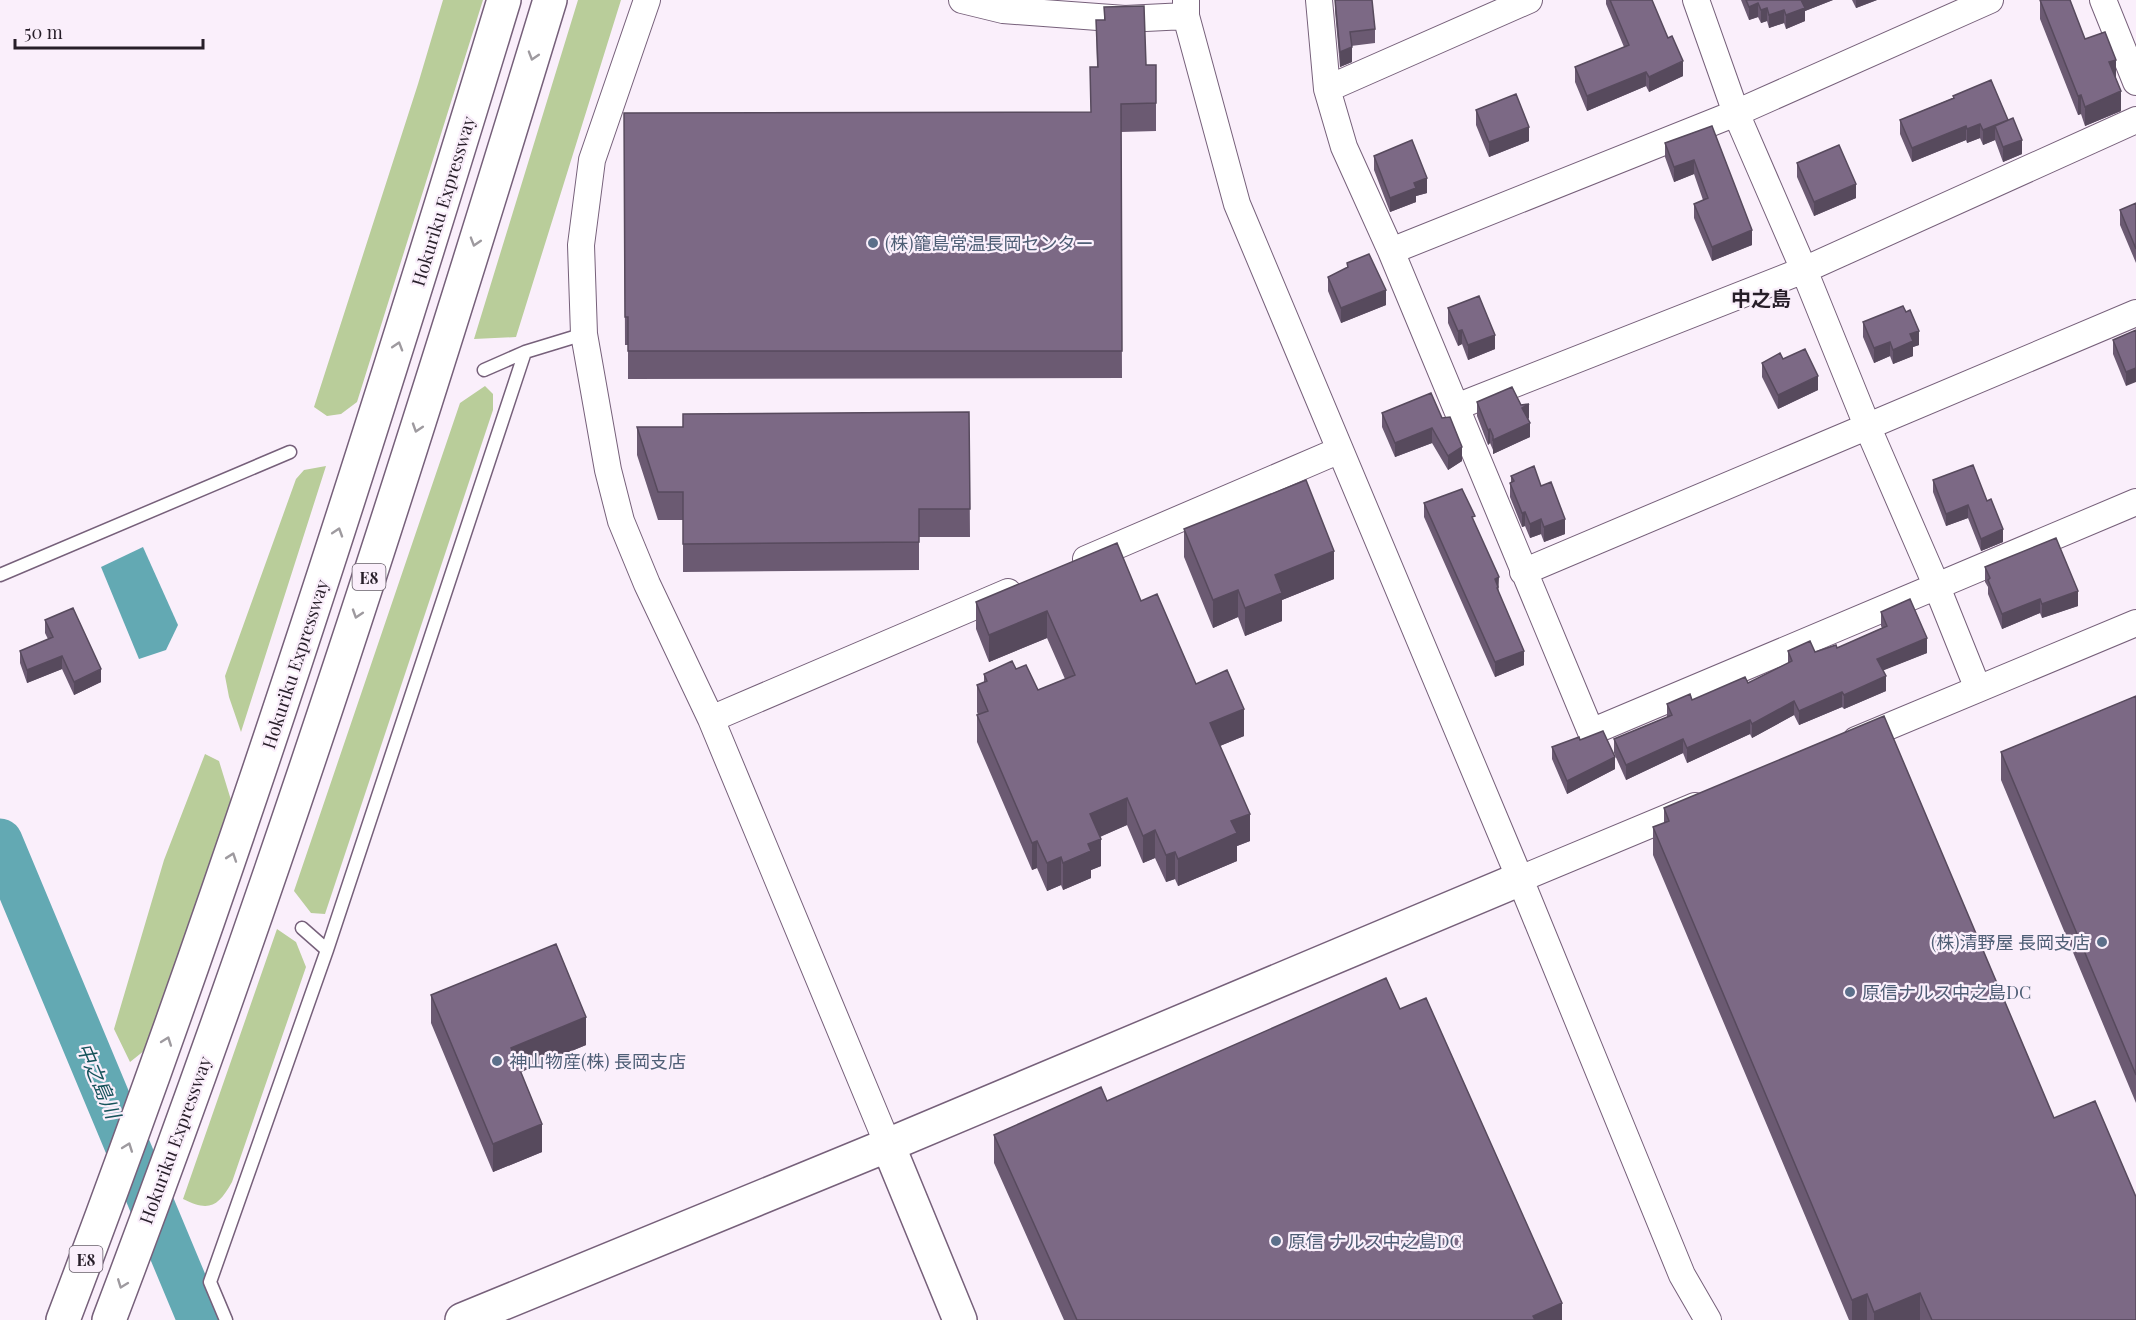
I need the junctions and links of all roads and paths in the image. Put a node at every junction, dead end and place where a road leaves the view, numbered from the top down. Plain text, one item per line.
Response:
1 (504, 0) edge
2 (550, 0) edge
3 (647, 0) edge
4 (962, 0) edge
5 (1319, 0) edge
6 (1529, 0) edge
7 (1696, 0) edge
8 (1990, 0) edge
9 (2103, 0) edge
10 (1186, 8) edge
11 (2136, 82) edge
12 (1327, 89) junction
13 (1736, 113) junction
14 (2136, 120) edge
15 (1391, 251) junction
16 (1804, 270) junction
17 (2136, 313) edge
18 (584, 334) junction
19 (525, 352) junction
20 (484, 370) dead end
21 (1455, 407) junction
22 (1868, 428) junction
23 (1340, 450) junction
24 (290, 452) dead end
25 (2136, 502) edge
26 (1069, 566) edge
27 (1523, 572) junction
28 (0, 575) edge
29 (1025, 585) edge
30 (1937, 587) junction
31 (2136, 623) edge
32 (1978, 689) junction
33 (711, 719) junction
34 (1837, 748) edge
35 (1717, 797) edge
36 (1520, 879) junction
37 (302, 928) dead end
38 (327, 950) junction
39 (888, 1145) junction
40 (110, 1197) junction
41 (52, 1320) edge
42 (63, 1320) edge
43 (109, 1320) edge
44 (226, 1320) edge
45 (462, 1320) edge
46 (960, 1320) edge
47 (1708, 1320) edge

40 -> 1 main road, Hokuriku Expressway / E8
2 -> 43 main road, Hokuriku Expressway / E8
3 - 18 street
4 - 10 street
5 - 12 street
6 - 12 street
7 - 13 street
8 - 13 street
9 - 11 street
10 - 23 street
12 - 15 street
13 - 15 street
13 - 16 street
14 - 16 street
15 - 21 street
16 - 21 street
16 - 22 street
17 - 22 street
18 - 19 lane
18 - 33 street
19 - 20 lane
19 - 38 lane
21 - 27 street
22 - 27 street
22 - 30 street
23 - 26 street
23 - 36 street
24 - 28 lane
25 - 30 street
27 - 30 street
29 - 33 street
30 - 32 street
31 - 32 street
32 - 34 street
33 - 39 street
35 - 36 street
36 - 39 main road
36 - 47 street
37 - 38 lane
38 - 44 lane
39 - 45 main road
39 - 46 main road
40 - 41 main road
40 - 42 main road, Hokuriku Expressway / E8

